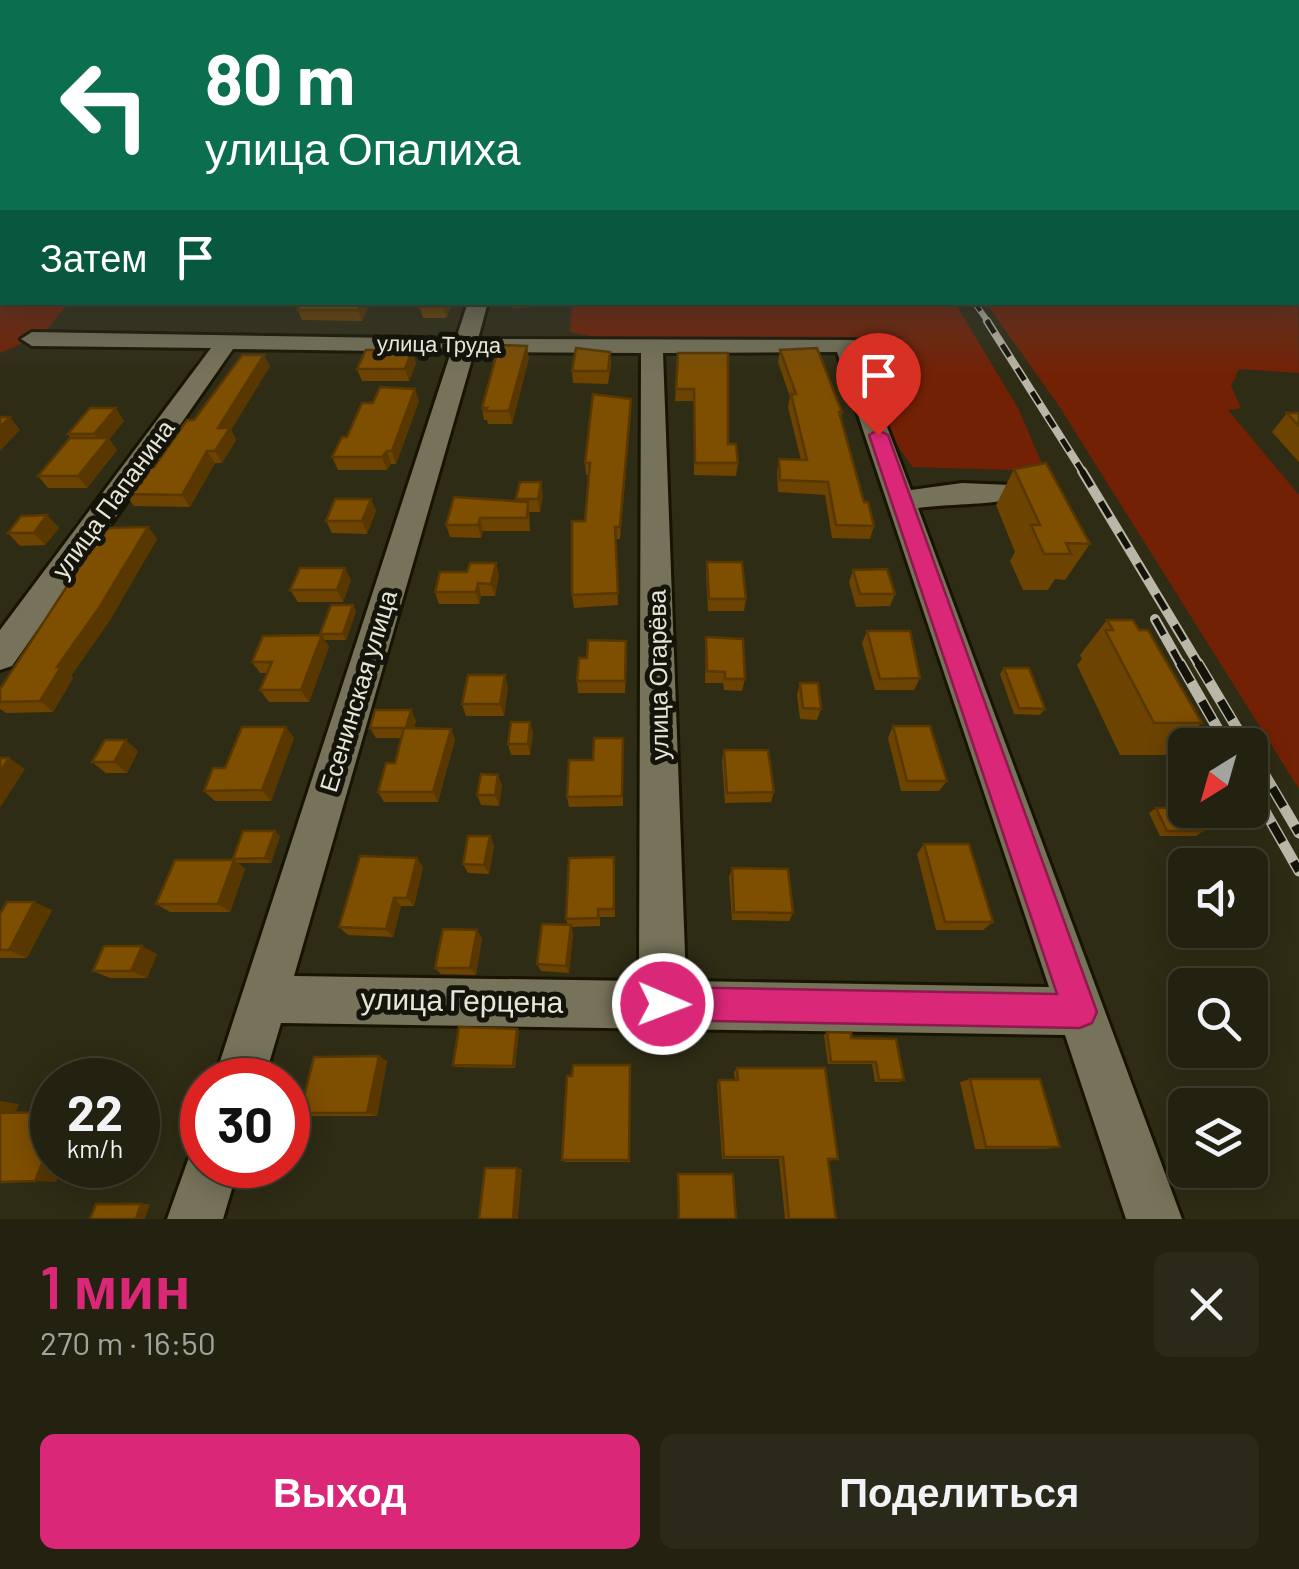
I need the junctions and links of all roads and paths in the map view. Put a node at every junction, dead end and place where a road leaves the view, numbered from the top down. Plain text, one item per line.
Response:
1 (477, 305) edge
2 (32, 339) dead end
3 (226, 343) junction
4 (463, 345) junction
5 (652, 346) junction
6 (1001, 492) dead end
7 (902, 501) junction
8 (0, 656) edge
9 (264, 999) junction
10 (663, 1004) junction
11 (1080, 1012) junction
12 (246, 1058) edge
13 (205, 1188) edge
14 (195, 1219) edge
15 (1154, 1219) edge

1 - 4 street, Есенинская улица
2 - 3 street, улица Труда
3 - 4 street, улица Труда
3 - 8 street, улица Папанина
4 - 5 street, улица Труда
4 - 9 street, Есенинская улица
5 - 7 street, улица Труда
5 - 10 street, улица Огарёва
6 - 7 street
7 - 11 street
9 - 10 street, улица Герцена
9 - 12 street, Есенинская улица
10 - 11 street, улица Герцена
11 - 15 street
13 - 14 street

